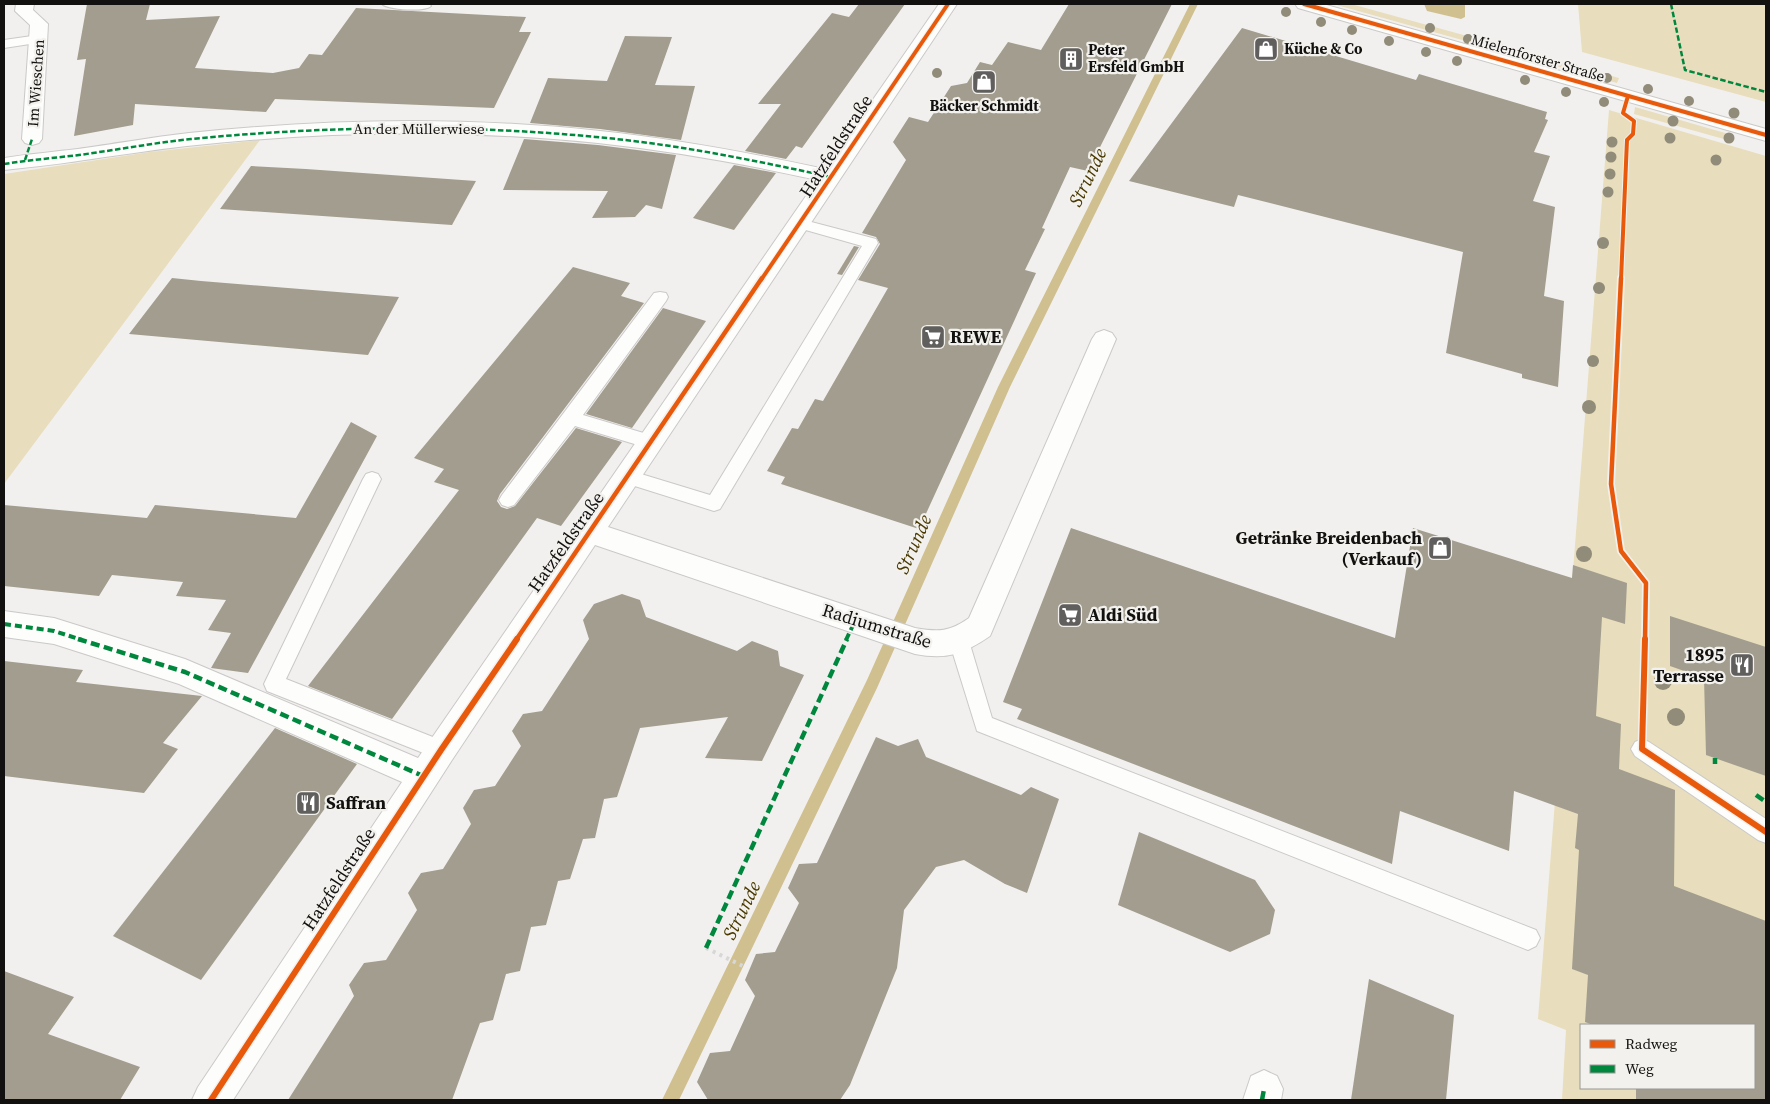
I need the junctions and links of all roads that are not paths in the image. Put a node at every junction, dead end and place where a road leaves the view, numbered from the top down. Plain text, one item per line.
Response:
1 (25, 4) edge
2 (388, 4) edge
3 (948, 4) edge
4 (1304, 4) edge
5 (426, 6) dead end
6 (39, 38) junction
7 (4, 44) edge
8 (1766, 135) edge
9 (32, 139) dead end
10 (4, 164) edge
11 (832, 177) junction
12 (800, 224) junction
13 (660, 298) dead end
14 (1104, 339) dead end
15 (571, 418) junction
16 (651, 442) junction
17 (628, 477) junction
18 (372, 479) dead end
19 (508, 500) dead end
20 (589, 532) junction
21 (4, 624) edge
22 (959, 641) junction
23 (1642, 748) road end
24 (441, 750) junction
25 (423, 776) junction
26 (1766, 832) edge
27 (1528, 938) dead end
28 (211, 1100) edge

1 - 6 street, Im Wieschen
2 - 5 lane
3 - 11 street, Hatzfeldstraße
4 - 8 street, Mielenforster Straße
6 - 7 lane
6 - 9 street, Im Wieschen
10 - 11 street, An der Müllerwiese
11 - 12 street, Hatzfeldstraße
12 - 16 street, Hatzfeldstraße
12 - 17 lane
13 - 15 lane
14 - 22 street, Radiumstraße
15 - 16 lane
15 - 19 lane
16 - 17 street, Hatzfeldstraße
17 - 20 street, Hatzfeldstraße
18 - 24 lane
20 - 22 street, Radiumstraße
20 - 24 street, Hatzfeldstraße
21 - 25 street
22 - 27 lane
23 - 26 lane
24 - 25 street, Hatzfeldstraße
25 - 28 street, Hatzfeldstraße

